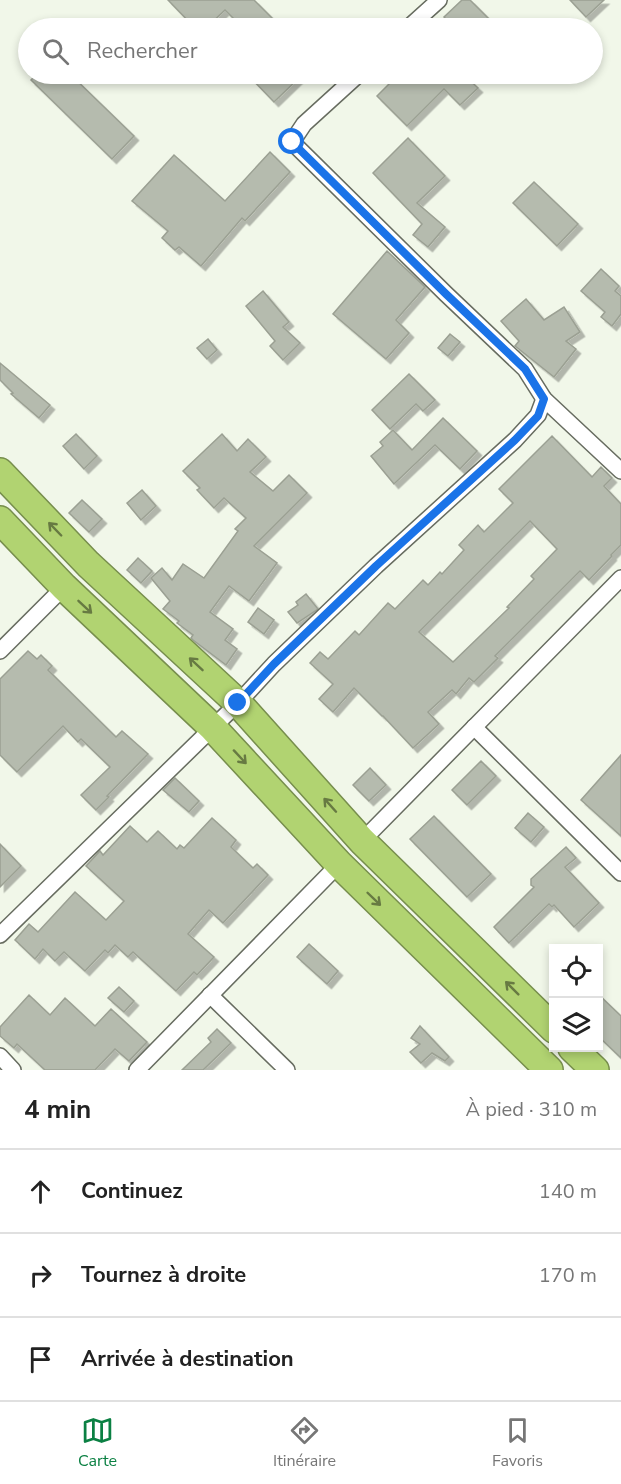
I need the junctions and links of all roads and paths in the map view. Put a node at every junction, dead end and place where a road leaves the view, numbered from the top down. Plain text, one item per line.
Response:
1 (439, 0) edge
2 (419, 18) edge
3 (348, 84) edge
4 (544, 399) junction
5 (621, 471) edge
6 (0, 472) edge
7 (0, 520) edge
8 (621, 578) edge
9 (64, 587) junction
10 (0, 651) edge
11 (238, 703) junction
12 (474, 727) junction
13 (213, 728) junction
14 (362, 841) junction
15 (339, 864) junction
16 (621, 873) edge
17 (0, 935) edge
18 (210, 995) junction
19 (549, 1024) edge
20 (577, 1052) edge
21 (0, 1056) edge
22 (14, 1070) edge
23 (137, 1070) edge
24 (287, 1070) edge
25 (549, 1070) edge
26 (595, 1070) edge

1 - 2 street
3 - 4 street
4 - 5 street
4 - 11 street
11 -> 6 highway
7 - 9 highway
8 - 12 street
9 - 10 street
9 -> 13 highway
11 - 13 street
14 -> 11 highway
12 - 14 street
12 - 16 street
13 -> 15 highway
13 - 17 street
19 -> 14 highway
15 - 18 street
15 -> 25 highway
18 - 23 street
18 - 24 street
20 - 26 highway
21 - 22 street

